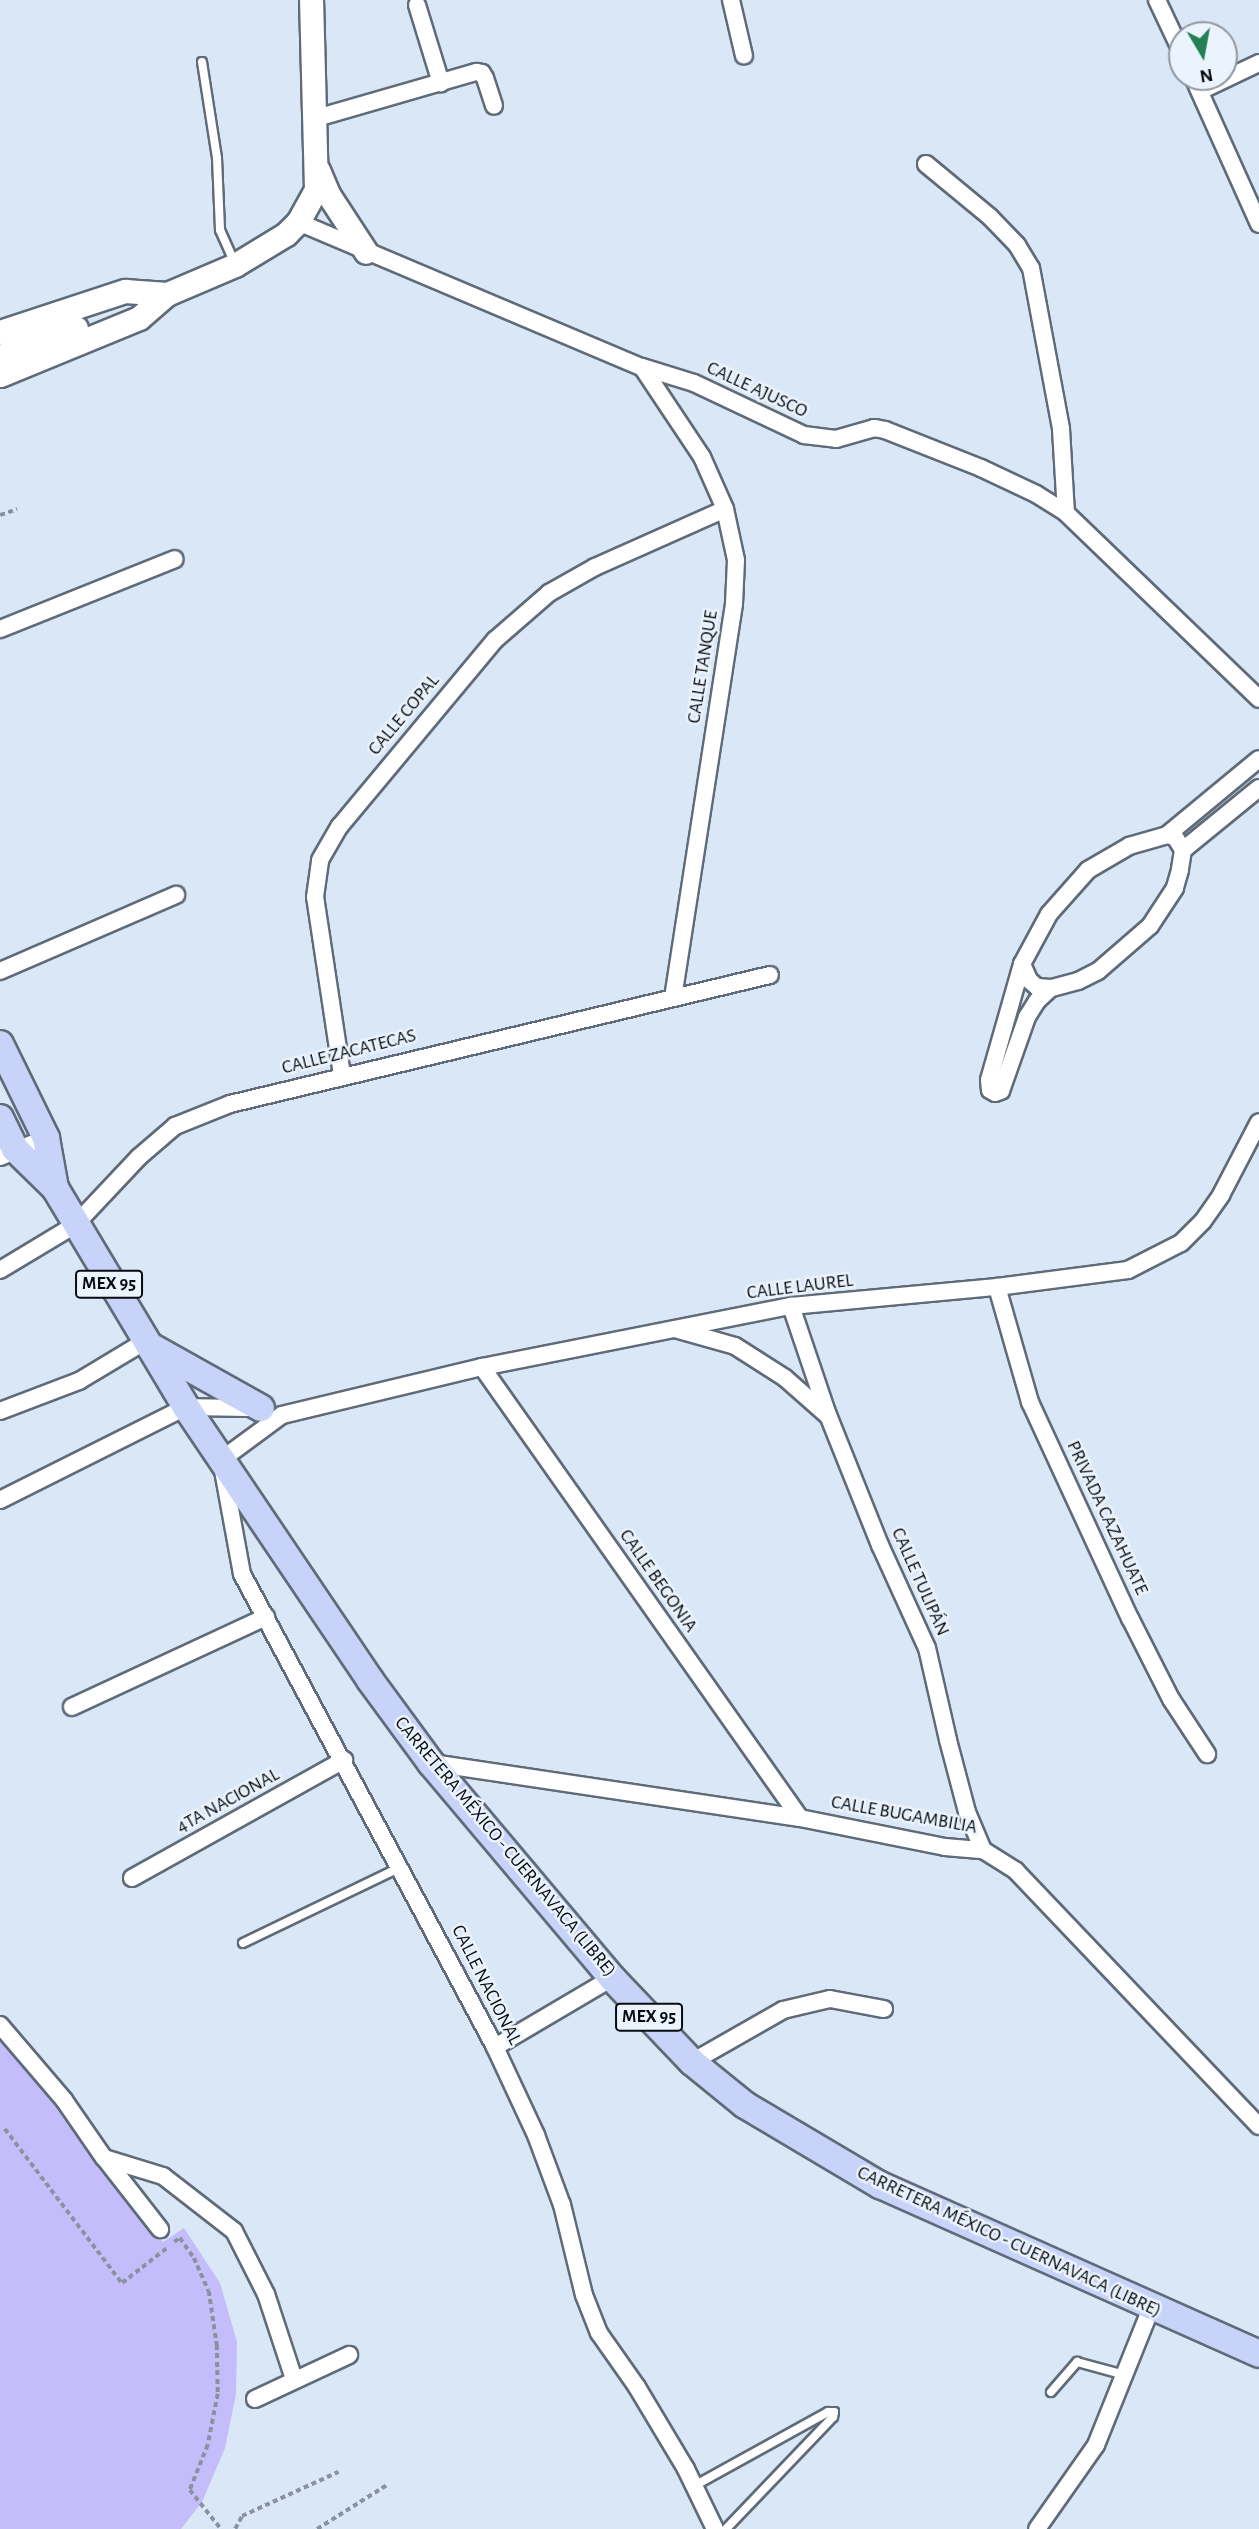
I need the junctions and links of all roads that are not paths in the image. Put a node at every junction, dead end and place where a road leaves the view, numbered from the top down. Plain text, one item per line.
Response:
1 (311, 0) edge
2 (731, 0) edge
3 (1157, 0) edge
4 (417, 5) dead end
5 (1168, 23) edge
6 (744, 56) dead end
7 (202, 62) dead end
8 (1259, 63) edge
9 (1238, 70) edge
10 (441, 83) junction
11 (1200, 91) edge
12 (494, 106) dead end
13 (313, 119) junction
14 (926, 164) dead end
15 (316, 165) junction
16 (298, 222) junction
17 (1259, 225) edge
18 (366, 252) junction
19 (235, 265) junction
20 (167, 294) junction
21 (0, 332) edge
22 (0, 356) edge
23 (642, 367) junction
24 (0, 374) edge
25 (725, 509) junction
26 (1066, 513) junction
27 (175, 559) dead end
28 (0, 629) edge
29 (1259, 699) edge
30 (1259, 759) edge
31 (1259, 788) edge
32 (1167, 835) junction
33 (1183, 850) junction
34 (176, 895) dead end
35 (1022, 964) junction
36 (0, 971) edge
37 (770, 975) dead end
38 (1051, 988) junction
39 (673, 996) junction
40 (0, 1044) edge
41 (342, 1075) junction
42 (0, 1082) edge
43 (0, 1118) edge
44 (1259, 1122) edge
45 (23, 1147) edge
46 (75, 1225) junction
47 (0, 1269) edge
48 (997, 1287) junction
49 (791, 1306) junction
50 (673, 1328) junction
51 (144, 1342) junction
52 (482, 1367) junction
53 (186, 1408) junction
54 (0, 1411) edge
55 (272, 1411) junction
56 (828, 1415) junction
57 (221, 1460) junction
58 (0, 1500) edge
59 (266, 1617) junction
60 (72, 1707) dead end
61 (1207, 1754) dead end
62 (344, 1760) junction
63 (431, 1763) junction
64 (800, 1818) junction
65 (983, 1850) junction
66 (401, 1867) junction
67 (132, 1878) dead end
68 (243, 1943) dead end
69 (612, 1978) junction
70 (884, 2009) dead end
71 (0, 2025) edge
72 (495, 2047) junction
73 (692, 2062) junction
74 (1259, 2126) edge
75 (104, 2158) junction
76 (160, 2229) dead end
77 (1151, 2308) junction
78 (1259, 2354) edge
79 (349, 2355) dead end
80 (1125, 2375) junction
81 (294, 2379) junction
82 (1051, 2392) dead end
83 (255, 2399) dead end
84 (694, 2486) junction
85 (715, 2529) edge
86 (726, 2529) edge
87 (1037, 2529) edge

1 - 13 street
2 - 6 street
3 - 5 street
4 - 10 street
7 - 19 lane
8 - 9 street
10 - 12 street
10 - 13 street
11 - 17 street
13 - 15 street
14 - 26 street
15 - 16 street
15 - 18 street
16 - 18 street, CALLE AJUSCO
16 - 19 street
18 - 23 street, CALLE AJUSCO
19 - 20 street
20 - 21 street
20 - 22 street
20 - 24 street
23 - 25 street, CALLE TANQUE
23 - 26 street, CALLE AJUSCO
25 - 39 street, CALLE TANQUE
25 - 41 street, CALLE COPAL
26 - 29 street, CALLE AJUSCO
27 - 28 street
30 - 32 street
31 - 33 street
32 - 33 street
32 - 35 street
33 - 38 street
34 - 36 street
35 - 38 street
35 - 38 street
37 - 39 street, CALLE ZACATECAS
39 - 41 street, CALLE ZACATECAS
40 - 45 main road, CARRETERA MÉXICO - CUERNAVACA (LIBRE) / MEX 95
41 - 46 street, CALLE ZACATECAS
42 - 45 main road
43 - 45 main road, CARRETERA MÉXICO - CUERNAVACA (LIBRE) / MEX 95
44 - 48 street, CALLE LAUREL
45 - 46 main road, CARRETERA MÉXICO - CUERNAVACA (LIBRE) / MEX 95
46 - 47 street, CALLE ZACATECAS
46 - 51 main road, CARRETERA MÉXICO - CUERNAVACA (LIBRE) / MEX 95
48 - 49 street, CALLE LAUREL
48 - 61 street, PRIVADA CAZAHUATE
49 - 50 street, CALLE LAUREL
49 - 56 street, CALLE TULIPÁN
50 - 52 street, CALLE LAUREL
50 - 56 street, CALLE TULIPÁN
51 - 53 main road, CARRETERA MÉXICO - CUERNAVACA (LIBRE) / MEX 95
51 - 54 street
51 - 55 main road
52 - 55 street, CALLE LAUREL
52 - 64 street, CALLE BEGONIA
53 - 55 street, CALLE LAUREL
53 - 57 main road, CARRETERA MÉXICO - CUERNAVACA (LIBRE) / MEX 95
53 - 58 street
55 - 57 street, CALLE LAUREL
56 - 65 street, CALLE TULIPÁN
57 - 59 street, CALLE NACIONAL
57 - 63 main road, CARRETERA MÉXICO - CUERNAVACA (LIBRE) / MEX 95
59 - 60 street
59 - 62 street, CALLE NACIONAL
62 - 66 street, CALLE NACIONAL
62 - 67 street, 4TA NACIONAL
63 - 64 street, CALLE BUGAMBILIA
63 - 69 main road, CARRETERA MÉXICO - CUERNAVACA (LIBRE) / MEX 95
64 - 65 street, CALLE BUGAMBILIA
65 - 74 street, CALLE BUGAMBILIA
66 - 68 lane
66 - 72 street, CALLE NACIONAL
69 - 72 street
69 - 73 main road, CARRETERA MÉXICO - CUERNAVACA (LIBRE) / MEX 95
70 - 73 street
71 - 75 street
72 - 84 street, CALLE NACIONAL
73 - 77 main road, CARRETERA MÉXICO - CUERNAVACA (LIBRE) / MEX 95
75 - 76 street
75 - 81 street
77 - 78 main road, CARRETERA MÉXICO - CUERNAVACA (LIBRE) / MEX 95
77 - 80 street
79 - 81 street
80 - 82 lane
80 - 87 street
81 - 83 street
84 - 85 street, CALLE NACIONAL
84 - 86 lane

